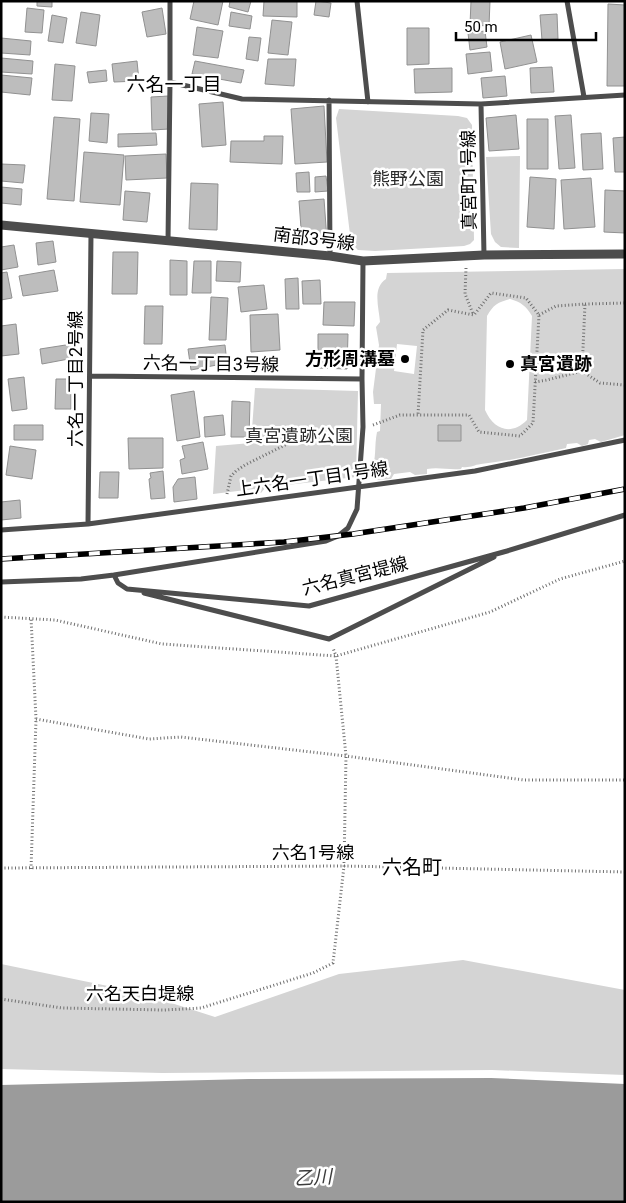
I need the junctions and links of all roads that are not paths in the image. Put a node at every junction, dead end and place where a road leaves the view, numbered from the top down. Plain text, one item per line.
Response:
1 (357, 1) edge
2 (567, 1) edge
3 (168, 2) edge
4 (170, 82) junction
5 (625, 95) edge
6 (584, 97) junction
7 (328, 100) junction
8 (368, 102) junction
9 (481, 104) junction
10 (1, 225) edge
11 (91, 234) junction
12 (168, 241) junction
13 (625, 254) edge
14 (484, 255) junction
15 (330, 256) junction
16 (363, 262) junction
17 (90, 376) junction
18 (362, 379) junction
19 (625, 440) edge
20 (359, 487) junction
21 (625, 515) edge
22 (88, 524) junction
23 (1, 530) edge
24 (507, 551) junction
25 (114, 575) junction
26 (1, 582) edge
27 (127, 589) junction

1 - 8 street
2 - 6 street
3 - 4 street
4 - 7 street
4 - 12 street
5 - 6 street
6 - 9 street
7 - 8 street
7 - 15 street
8 - 9 street
9 - 14 street, 真宮町1号線
10 - 11 street, 南部3号線
11 - 12 street, 南部3号線
11 - 17 street, 六名一丁目2号線
12 - 15 street, 南部3号線
13 - 14 street, 南部3号線
14 - 16 street, 南部3号線
15 - 16 street, 南部3号線
16 - 18 street
17 - 18 street, 六名一丁目3号線
17 - 22 street, 六名一丁目2号線
18 - 20 street
19 - 20 street, 上六名一丁目1号線
20 - 22 street, 上六名一丁目1号線
20 - 25 street
21 - 24 street, 六名真宮堤線
22 - 23 street, 上六名一丁目1号線
24 - 27 street, 六名真宮堤線
24 - 27 street
25 - 26 street
25 - 27 street

